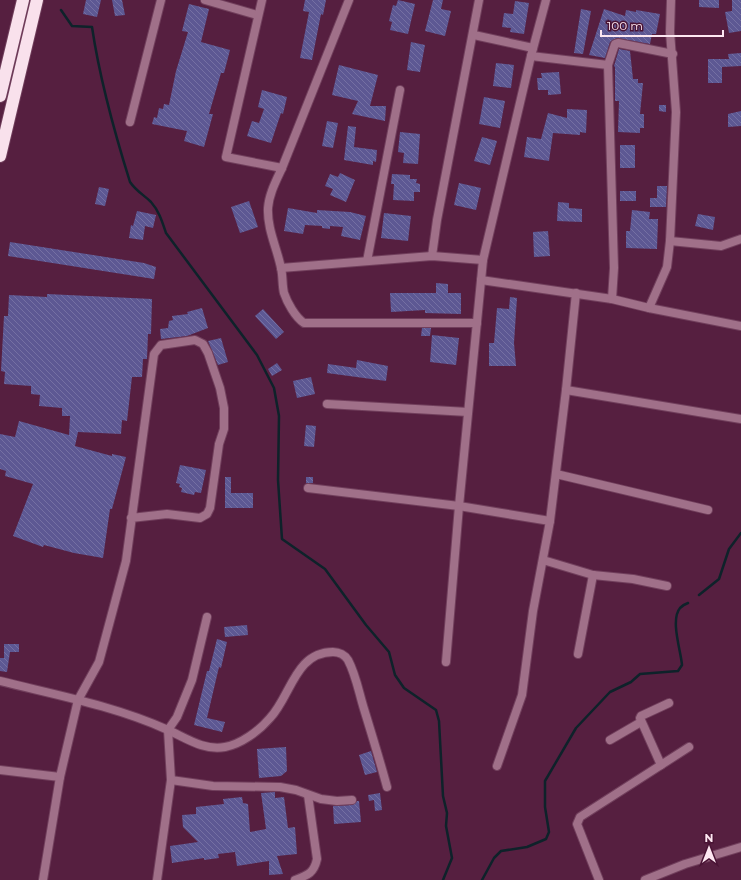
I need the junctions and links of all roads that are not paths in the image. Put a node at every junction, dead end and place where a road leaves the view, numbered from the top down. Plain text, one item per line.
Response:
1 (22, 0) edge
2 (37, 0) edge
3 (161, 0) edge
4 (205, 0) edge
5 (262, 0) edge
6 (349, 0) edge
7 (479, 0) edge
8 (546, 0) edge
9 (671, 0) edge
10 (257, 15) junction
11 (474, 35) junction
12 (532, 52) junction
13 (673, 54) junction
14 (608, 65) junction
15 (400, 90) dead end
16 (0, 96) edge
17 (130, 122) dead end
18 (0, 156) edge
19 (282, 168) junction
20 (741, 239) edge
21 (670, 241) junction
22 (432, 256) junction
23 (483, 260) junction
24 (367, 261) junction
25 (281, 268) junction
26 (481, 280) junction
27 (576, 293) junction
28 (612, 299) junction
29 (649, 308) junction
30 (477, 323) junction
31 (741, 326) edge
32 (566, 390) junction
33 (327, 404) dead end
34 (468, 412) junction
35 (741, 419) edge
36 (556, 474) junction
37 (308, 488) dead end
38 (459, 506) junction
39 (708, 510) dead end
40 (131, 518) junction
41 (550, 521) junction
42 (543, 560) junction
43 (593, 575) junction
44 (667, 586) dead end
45 (207, 617) dead end
46 (578, 654) dead end
47 (446, 662) dead end
48 (0, 681) edge
49 (78, 700) junction
50 (669, 703) dead end
51 (641, 722) junction
52 (168, 730) junction
53 (610, 740) dead end
54 (689, 747) dead end
55 (661, 765) junction
56 (496, 766) dead end
57 (0, 770) edge
58 (60, 777) junction
59 (171, 780) junction
60 (387, 787) dead end
61 (308, 795) junction
62 (352, 800) dead end
63 (741, 847) edge
64 (43, 880) edge
65 (157, 880) edge
66 (296, 880) edge
67 (599, 880) edge
68 (645, 880) edge

1 - 16 highway
2 - 18 highway
3 - 17 street
4 - 10 street
5 - 10 street
6 - 19 street
7 - 11 street
8 - 12 street
9 - 13 street
10 - 19 street
11 - 12 street
11 - 22 street
12 - 14 street
12 - 23 street
13 - 14 street
13 - 21 street
14 - 28 street
15 - 24 street
19 - 25 street
20 - 21 street
21 - 29 street
22 - 23 street
22 - 24 street
23 - 26 street
24 - 25 street
25 - 30 street
26 - 27 street
26 - 30 street
27 - 28 street
27 - 32 street
28 - 29 street
29 - 31 street
30 - 34 street
32 - 35 street
32 - 36 street
33 - 34 street
34 - 38 street
36 - 39 street
36 - 41 street
37 - 38 street
38 - 41 street
38 - 47 street
40 - 40 street
40 - 49 street
41 - 42 street
42 - 43 street
42 - 56 street
43 - 44 street
43 - 46 street
45 - 52 street
48 - 49 street
49 - 52 street
49 - 58 street
50 - 51 street
51 - 53 street
51 - 55 street
52 - 59 street
52 - 60 street
54 - 55 street
55 - 67 street
57 - 58 street
58 - 64 street
59 - 61 street
59 - 65 street
61 - 62 street
61 - 66 street
63 - 68 street

